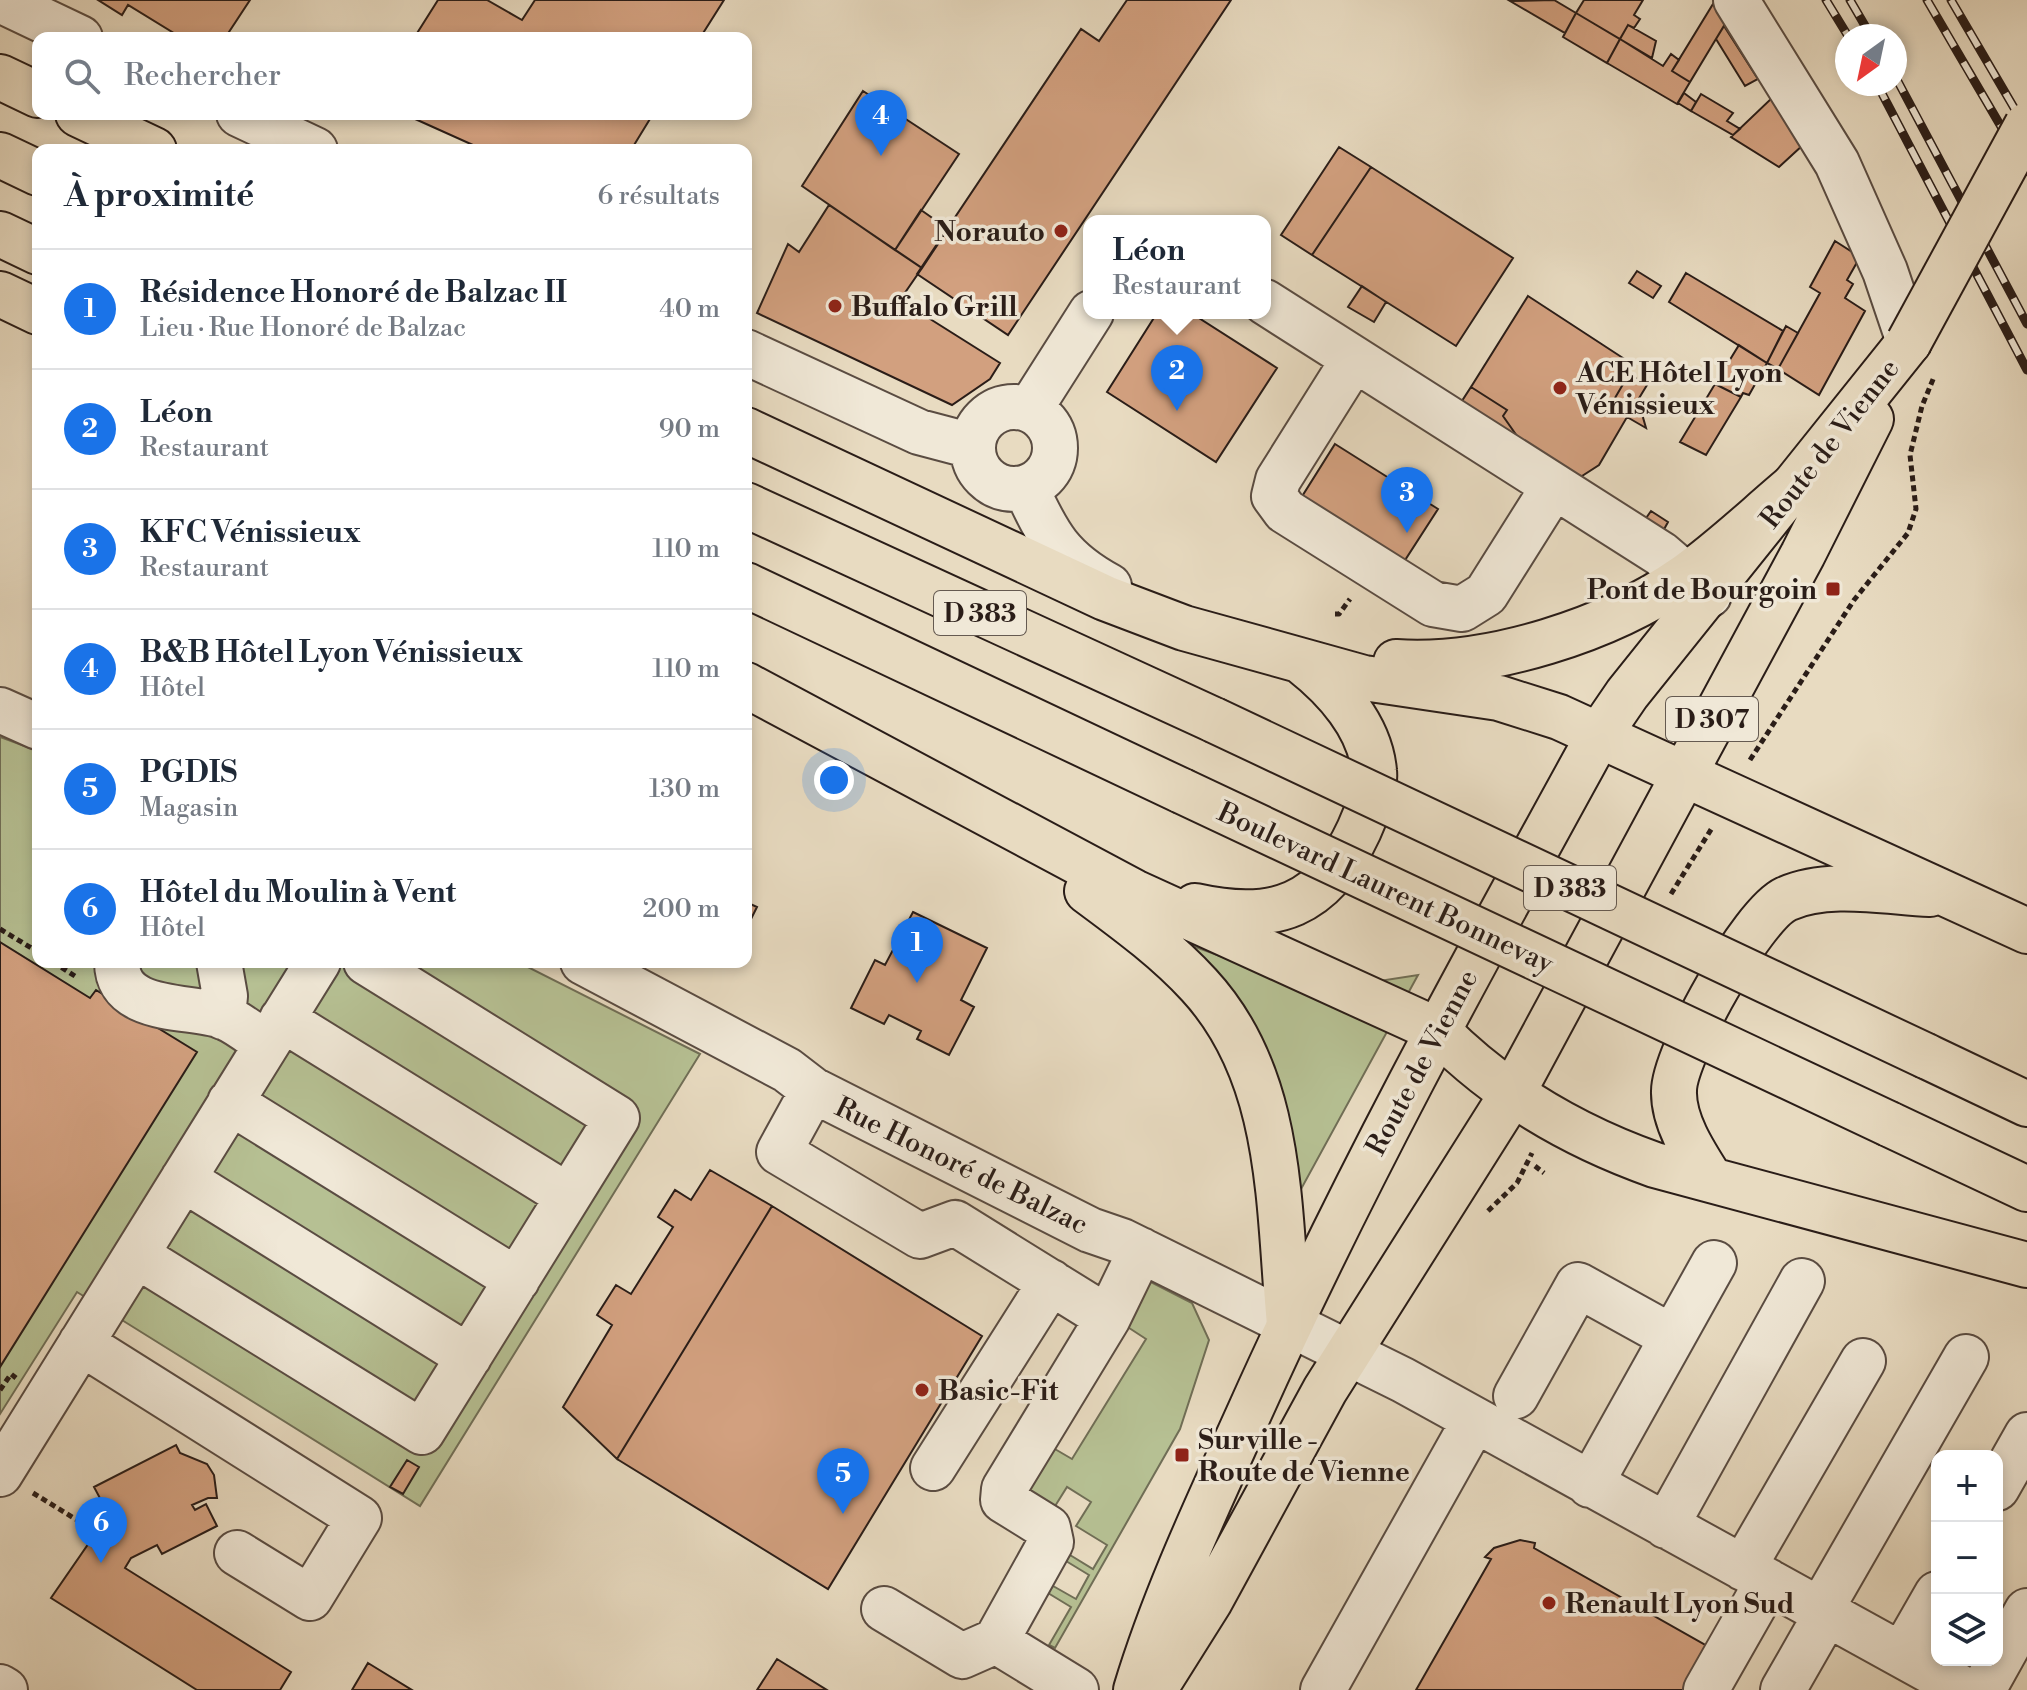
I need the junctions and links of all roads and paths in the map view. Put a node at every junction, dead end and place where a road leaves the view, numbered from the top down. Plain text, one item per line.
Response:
1 (0, 0) edge
2 (1736, 0) edge
3 (67, 32) edge
4 (0, 77) edge
5 (32, 92) edge
6 (91, 120) edge
7 (252, 120) edge
8 (2027, 125) edge
9 (141, 144) edge
10 (302, 144) edge
11 (0, 155) edge
12 (32, 170) edge
13 (0, 234) edge
14 (32, 249) edge
15 (0, 295) edge
16 (1271, 306) edge
17 (32, 310) edge
18 (1087, 319) edge
19 (1909, 342) junction
20 (752, 355) edge
21 (1354, 359) junction
22 (1030, 409) junction
23 (752, 433) edge
24 (972, 446) junction
25 (1554, 486) junction
26 (1026, 488) junction
27 (752, 508) edge
28 (1698, 585) junction
29 (752, 588) edge
30 (1184, 628) junction
31 (1298, 658) junction
32 (752, 688) edge
33 (0, 710) edge
34 (32, 724) edge
35 (1599, 735) junction
36 (1685, 772) junction
37 (984, 811) junction
38 (1134, 892) junction
39 (1949, 894) junction
40 (0, 929) edge
41 (2027, 931) edge
42 (32, 948) edge
43 (82, 968) edge
44 (220, 968) edge
45 (314, 968) edge
46 (376, 968) edge
47 (594, 968) edge
48 (102, 972) edge
49 (223, 1017) junction
50 (1437, 1030) junction
51 (274, 1031) junction
52 (813, 1090) junction
53 (1512, 1094) junction
54 (230, 1102) junction
55 (2027, 1104) edge
56 (1535, 1166) dead end
57 (1544, 1173) dead end
58 (183, 1179) junction
59 (1711, 1180) junction
60 (2027, 1189) edge
61 (568, 1196) junction
62 (1141, 1250) junction
63 (136, 1255) junction
64 (1714, 1263) dead end
65 (2027, 1265) edge
66 (517, 1280) junction
67 (1802, 1281) dead end
68 (1051, 1282) junction
69 (1108, 1318) junction
70 (1289, 1324) junction
71 (1672, 1337) junction
72 (81, 1343) junction
73 (1349, 1354) junction
74 (469, 1357) junction
75 (1966, 1357) dead end
76 (1863, 1361) dead end
77 (1516, 1396) dead end
78 (1474, 1421) junction
79 (2027, 1435) edge
80 (933, 1468) dead end
81 (2003, 1477) edge
82 (14, 1482) edge
83 (1590, 1485) junction
84 (82, 1523) dead end
85 (1666, 1526) junction
86 (237, 1553) dead end
87 (1756, 1574) junction
88 (1931, 1607) edge
89 (884, 1609) dead end
90 (1824, 1611) junction
91 (2027, 1611) edge
92 (996, 1641) junction
93 (1903, 1668) edge
94 (1076, 1690) edge
95 (1136, 1690) edge
96 (1154, 1690) edge
97 (1323, 1690) edge
98 (1706, 1690) edge
99 (1783, 1690) edge
100 (1965, 1690) edge
101 (1983, 1690) edge

1 - 3 street
2 - 19 street
4 - 5 main road
6 - 9 main road
7 - 10 street
8 - 19 main road, D 307, bridge
11 - 12 main road
13 - 14 main road
15 - 17 main road
16 - 21 street
18 - 22 street
19 - 28 main road, Route de Vienne / D 307
19 - 36 main road, Route de Vienne / D 307
20 - 24 street
21 - 25 street
21 - 25 street
22 - 24 street
22 - 26 street
23 - 30 main road
24 - 26 street
25 - 28 street
26 - 30 street
27 - 55 main road, D 383, bridge
28 - 31 main road
28 - 35 main road, Route de Vienne / D 307
29 - 60 main road, Boulevard Laurent Bonnevay / D 383, bridge
30 - 31 main road
31 - 35 main road
31 - 38 main road
32 - 37 main road
33 - 34 street
35 - 36 main road
35 - 50 main road, Route de Vienne / D 307
36 - 39 main road
36 - 53 main road, Route de Vienne / D 307
37 - 38 main road
37 - 70 main road
38 - 50 main road
39 - 41 main road
39 - 59 main road
40 - 42 path
43 - 48 path
44 - 49 street
45 - 51 street
46 - 61 street
47 - 52 street, Rue Honoré de Balzac
48 - 49 street
49 - 51 street
50 - 53 main road
50 - 70 main road, Route de Vienne
51 - 54 street
51 - 61 street
52 - 62 street, Rue Honoré de Balzac
52 - 68 street
53 - 59 main road
53 - 73 main road, Route de Vienne
54 - 58 street
54 - 66 street
56 - 57 path
58 - 63 street
58 - 74 street
59 - 65 main road
61 - 66 street
62 - 69 street
62 - 70 street, Rue Honoré de Balzac
63 - 72 street
63 - 74 street
64 - 71 street
66 - 74 street
67 - 85 street
68 - 69 street
68 - 80 street
69 - 92 street
70 - 73 street, Rue Honoré de Balzac
70 - 95 main road, Route de Vienne
71 - 77 street
71 - 83 street
72 - 82 street
72 - 86 street
73 - 78 street, Rue Honoré de Balzac
73 - 96 main road, Route de Vienne
75 - 90 street
76 - 87 street
78 - 83 street, Rue Honoré de Balzac
78 - 97 street
79 - 81 street
82 - 84 path
83 - 85 street, Rue Honoré de Balzac
85 - 87 street, Rue Honoré de Balzac
87 - 90 street, Rue Honoré de Balzac
87 - 98 street
88 - 93 street
89 - 92 street
90 - 93 street, Rue Honoré de Balzac
90 - 99 street
91 - 101 street
92 - 94 street
93 - 100 street, Rue Honoré de Balzac

